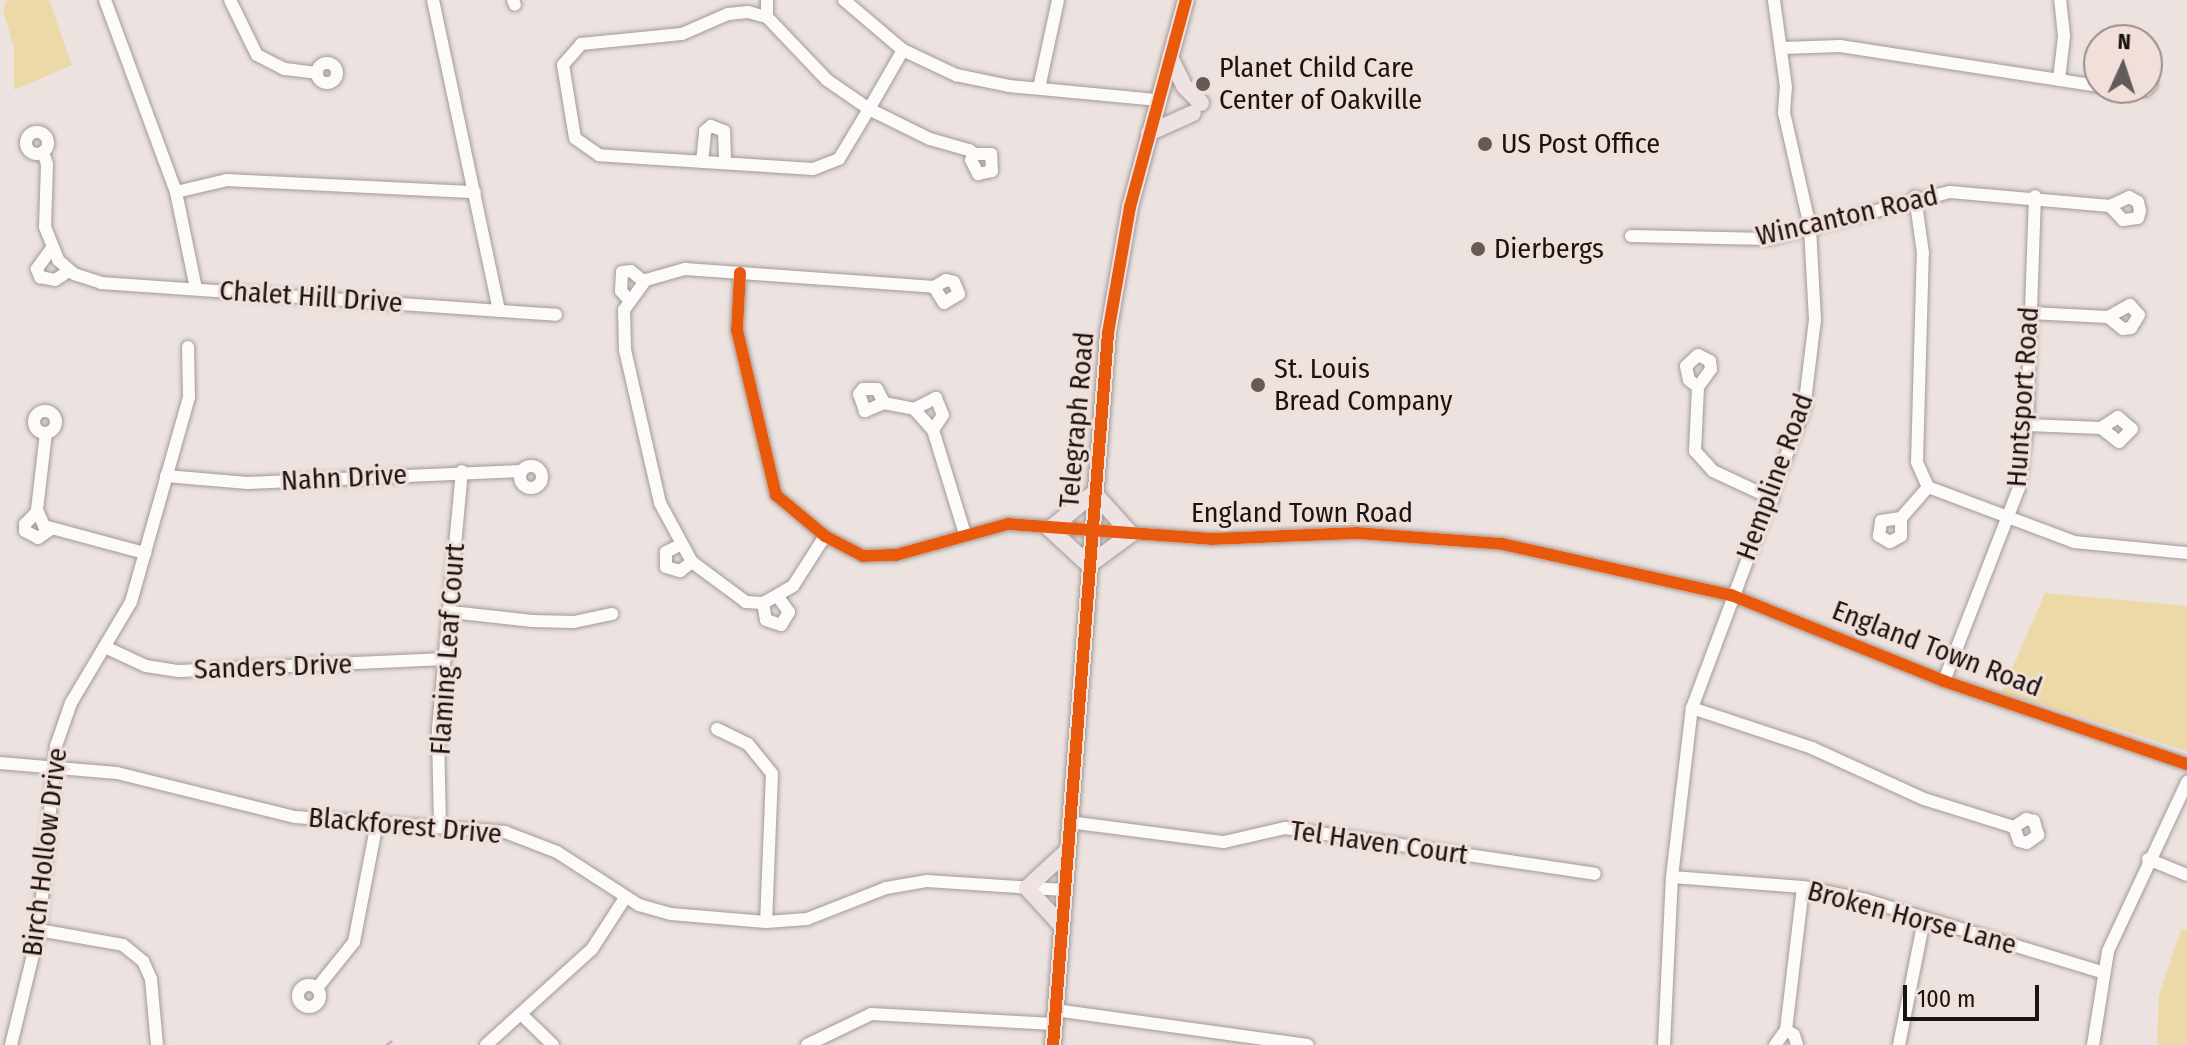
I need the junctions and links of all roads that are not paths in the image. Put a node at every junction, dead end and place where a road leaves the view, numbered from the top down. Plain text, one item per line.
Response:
1 (105, 0) edge
2 (230, 0) edge
3 (433, 0) edge
4 (748, 0) edge
5 (767, 0) edge
6 (1058, 0) edge
7 (1186, 0) edge
8 (1774, 0) edge
9 (2060, 0) edge
10 (850, 2) edge
11 (741, 13) junction
12 (767, 17) junction
13 (1782, 48) junction
14 (903, 50) junction
15 (1170, 57) junction
16 (317, 73) dead end
17 (2059, 80) junction
18 (2083, 84) edge
19 (1039, 88) junction
20 (1158, 100) junction
21 (869, 109) junction
22 (1149, 133) junction
23 (43, 152) dead end
24 (975, 154) dead end
25 (702, 162) junction
26 (725, 163) junction
27 (176, 192) junction
28 (475, 192) junction
29 (2035, 196) junction
30 (1915, 197) junction
31 (2110, 206) dead end
32 (1810, 227) junction
33 (1631, 236) dead end
34 (52, 248) junction
35 (69, 271) junction
36 (740, 273) junction
37 (644, 282) junction
38 (934, 287) dead end
39 (196, 289) junction
40 (629, 300) junction
41 (499, 311) junction
42 (2030, 313) junction
43 (556, 315) dead end
44 (2108, 317) dead end
45 (188, 347) dead end
46 (1698, 387) dead end
47 (884, 403) dead end
48 (914, 409) junction
49 (2027, 425) junction
50 (2101, 428) dead end
51 (933, 430) junction
52 (46, 433) dead end
53 (462, 471) junction
54 (521, 471) dead end
55 (166, 476) junction
56 (1928, 487) junction
57 (1094, 493) junction
58 (1773, 499) junction
59 (1901, 518) dead end
60 (2011, 519) junction
61 (1050, 529) junction
62 (1091, 532) junction
63 (965, 534) junction
64 (1131, 534) junction
65 (825, 536) junction
66 (680, 545) junction
67 (145, 553) junction
68 (2187, 553) edge
69 (692, 562) junction
70 (1089, 565) junction
71 (1731, 595) junction
72 (779, 598) junction
73 (763, 603) junction
74 (451, 612) junction
75 (612, 614) dead end
76 (105, 647) junction
77 (445, 659) junction
78 (1944, 681) junction
79 (1692, 708) junction
80 (717, 729) dead end
81 (0, 763) edge
82 (2187, 764) edge
83 (52, 766) junction
84 (2187, 782) edge
85 (1069, 822) junction
86 (377, 823) junction
87 (440, 827) junction
88 (2014, 827) dead end
89 (1067, 851) junction
90 (2148, 859) junction
91 (1595, 874) dead end
92 (2187, 875) edge
93 (1672, 877) junction
94 (1803, 887) junction
95 (1027, 888) junction
96 (1064, 890) junction
97 (625, 898) junction
98 (1924, 920) junction
99 (766, 922) junction
100 (1061, 925) junction
101 (39, 930) junction
102 (2102, 972) junction
103 (317, 988) dead end
104 (522, 1015) junction
105 (1055, 1017) junction
106 (1786, 1030) junction
107 (11, 1045) edge
108 (157, 1045) edge
109 (486, 1045) edge
110 (553, 1045) edge
111 (807, 1045) edge
112 (1053, 1045) edge
113 (1308, 1045) edge
114 (1664, 1045) edge
115 (1775, 1045) edge
116 (1797, 1045) edge
117 (1899, 1045) edge
118 (2093, 1045) edge

1 - 27 street
2 - 16 street
3 - 28 street
4 - 11 street
5 - 12 street
6 - 19 street
7 - 15 main road, Telegraph Road
8 - 13 street, Hempline Road
9 - 17 street
10 - 14 street
11 - 12 street
11 - 25 street
12 - 21 street
13 - 17 street
13 - 32 street, Hempline Road
14 - 19 street
14 - 21 street
15 - 20 main road, Telegraph Road
15 - 22 main road
17 - 18 street
19 - 20 street
20 - 22 main road, Telegraph Road
21 - 24 street
21 - 26 street
22 - 57 main road, Telegraph Road
23 - 34 street, Chalet Hill Drive
25 - 26 street
25 - 26 street
27 - 28 street
27 - 39 street
28 - 41 street
29 - 30 street, Wincanton Road
29 - 31 street, Wincanton Road
29 - 42 street, Huntsport Road
30 - 32 street, Wincanton Road
30 - 56 street
32 - 33 street, Wincanton Road
32 - 58 street, Hempline Road
34 - 35 street, Chalet Hill Drive
34 - 35 street, Chalet Hill Drive
35 - 39 street, Chalet Hill Drive
36 - 37 street
36 - 38 street
36 - 65 street, England Town Road
37 - 40 street
37 - 40 street
39 - 41 street, Chalet Hill Drive
40 - 66 street
41 - 43 street, Chalet Hill Drive
42 - 44 street
42 - 49 street, Huntsport Road
45 - 55 street, Birch Hollow Drive
46 - 58 street
47 - 48 street
48 - 51 street
48 - 51 street
49 - 50 street
49 - 60 street, Huntsport Road
51 - 63 street
52 - 67 street
53 - 54 street, Nahn Drive
53 - 55 street, Nahn Drive
53 - 74 street, Flaming Leaf Court
55 - 67 street, Birch Hollow Drive
56 - 59 street
56 - 60 street
57 - 61 main road
57 - 62 main road, Telegraph Road
57 - 64 main road
58 - 71 street, Hempline Road
60 - 68 street
60 - 78 street, Huntsport Road
61 - 62 street, England Town Road
61 - 63 street, England Town Road
61 - 70 main road
62 - 64 street, England Town Road
62 - 70 main road, Telegraph Road
63 - 65 street, England Town Road
64 - 70 main road
64 - 71 street, England Town Road
65 - 72 street
66 - 69 street
66 - 69 street
67 - 76 street, Birch Hollow Drive
69 - 73 street
70 - 85 main road, Telegraph Road
71 - 78 street, England Town Road
71 - 79 street, Hempline Road
72 - 73 street
72 - 73 street
74 - 75 street
74 - 77 street, Flaming Leaf Court
76 - 77 street, Sanders Drive
76 - 83 street, Birch Hollow Drive
77 - 87 street, Flaming Leaf Court
78 - 82 street, England Town Road
79 - 88 street
79 - 93 street, Hempline Road
80 - 99 street
81 - 83 street, Blackforest Drive
83 - 86 street, Blackforest Drive
83 - 101 street, Birch Hollow Drive
84 - 90 street
85 - 89 main road, Telegraph Road
85 - 91 street, Tel Haven Court
86 - 87 street, Blackforest Drive
86 - 103 street
87 - 97 street, Blackforest Drive
89 - 95 main road
89 - 96 main road, Telegraph Road
90 - 92 street
90 - 102 street
93 - 94 street, Broken Horse Lane
93 - 114 street, Hempline Road
94 - 98 street, Broken Horse Lane
94 - 106 street
95 - 96 street, Blackforest Drive
95 - 99 street, Blackforest Drive
95 - 100 main road
96 - 100 main road, Telegraph Road
97 - 99 street, Blackforest Drive
97 - 104 street
98 - 102 street, Broken Horse Lane
98 - 117 street
100 - 105 main road, Telegraph Road
101 - 107 street, Birch Hollow Drive
101 - 108 street
102 - 118 street
104 - 109 street
104 - 110 street
105 - 111 street
105 - 112 main road, Telegraph Road
105 - 113 street
106 - 115 street
106 - 116 street

